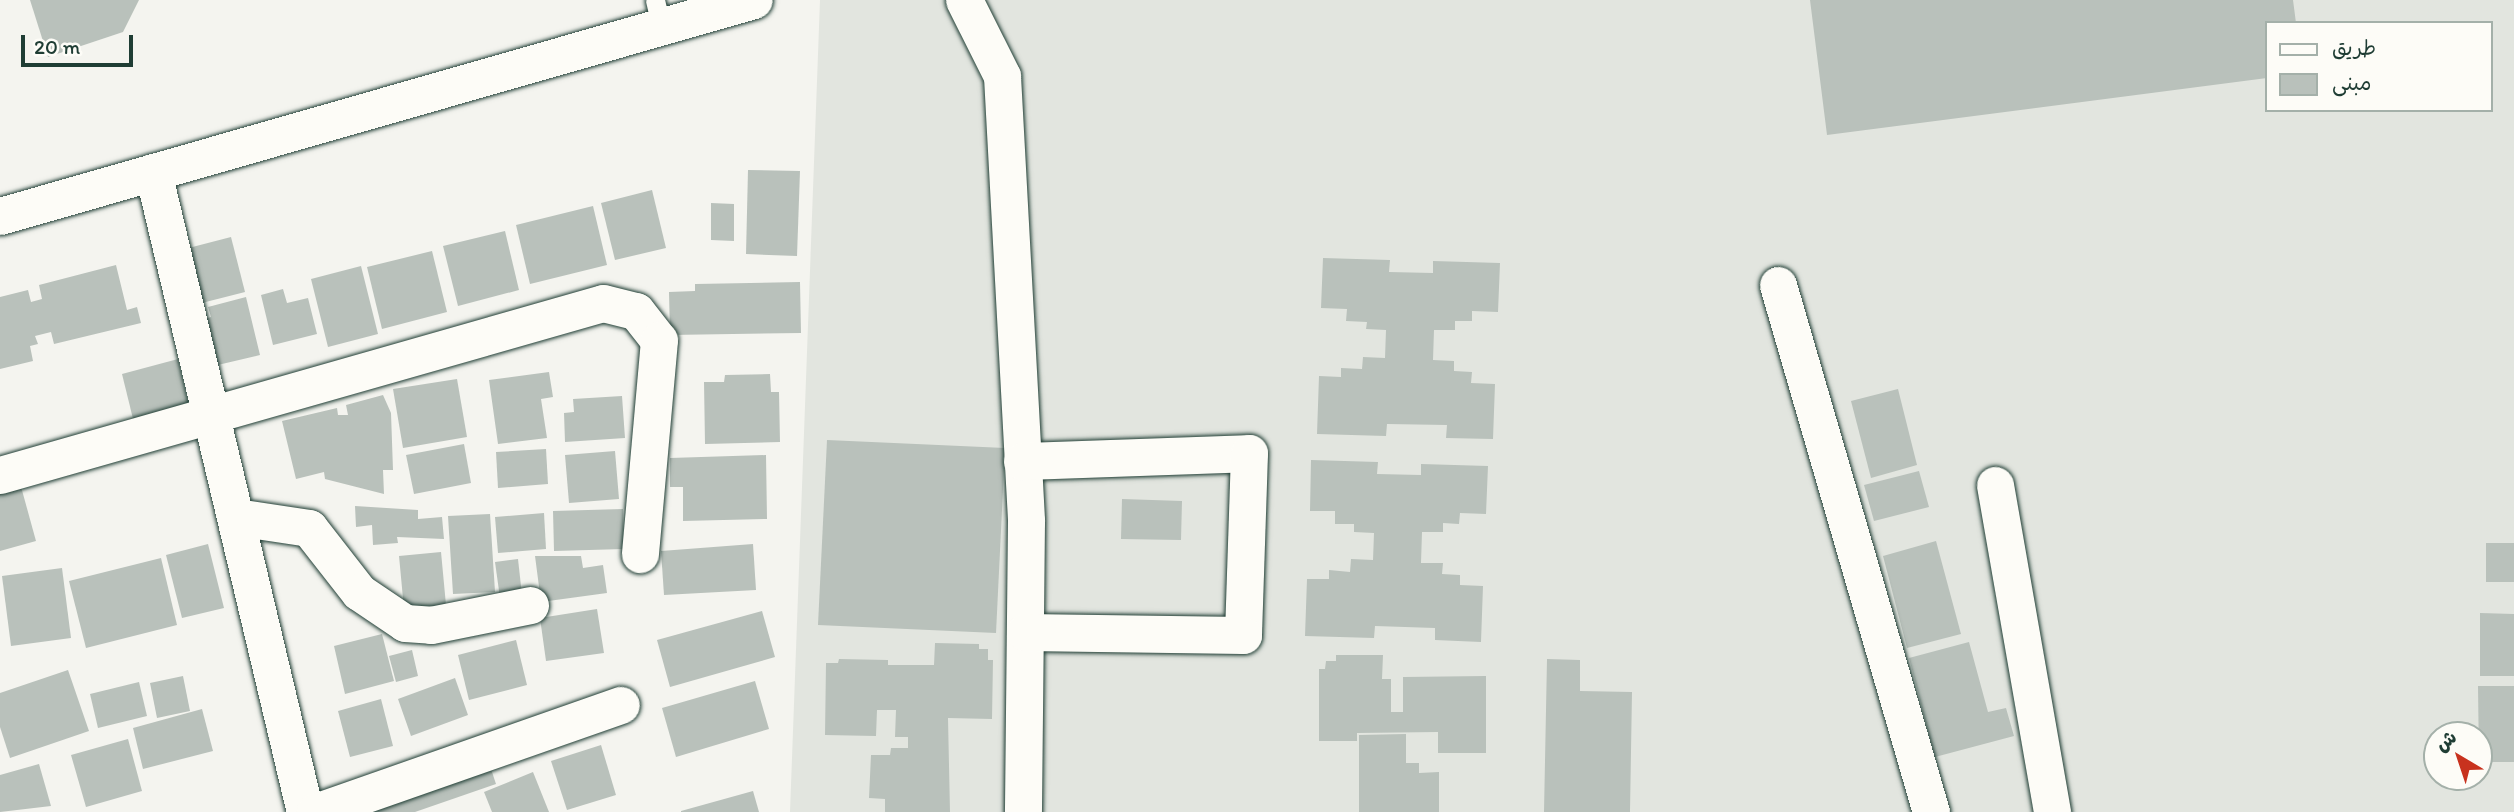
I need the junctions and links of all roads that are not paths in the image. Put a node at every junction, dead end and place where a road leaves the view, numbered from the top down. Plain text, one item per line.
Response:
1 (754, 0) edge
2 (964, 0) edge
3 (658, 13) edge
4 (153, 173) junction
5 (0, 216) edge
6 (1778, 285) dead end
7 (212, 415) junction
8 (1023, 461) junction
9 (0, 475) edge
10 (1995, 485) dead end
11 (236, 517) junction
12 (640, 554) dead end
13 (530, 605) dead end
14 (1025, 632) junction
15 (621, 705) dead end
16 (306, 812) edge
17 (315, 812) edge
18 (1023, 812) edge
19 (1931, 812) edge
20 (2052, 812) edge

1 - 3 street
2 - 8 street
3 - 4 street
4 - 5 street
4 - 7 street
6 - 19 street
7 - 9 street
7 - 11 street
7 - 12 street
8 - 14 street
8 - 14 street
10 - 20 street
11 - 13 street
11 - 16 street
14 - 18 street
15 - 17 street

